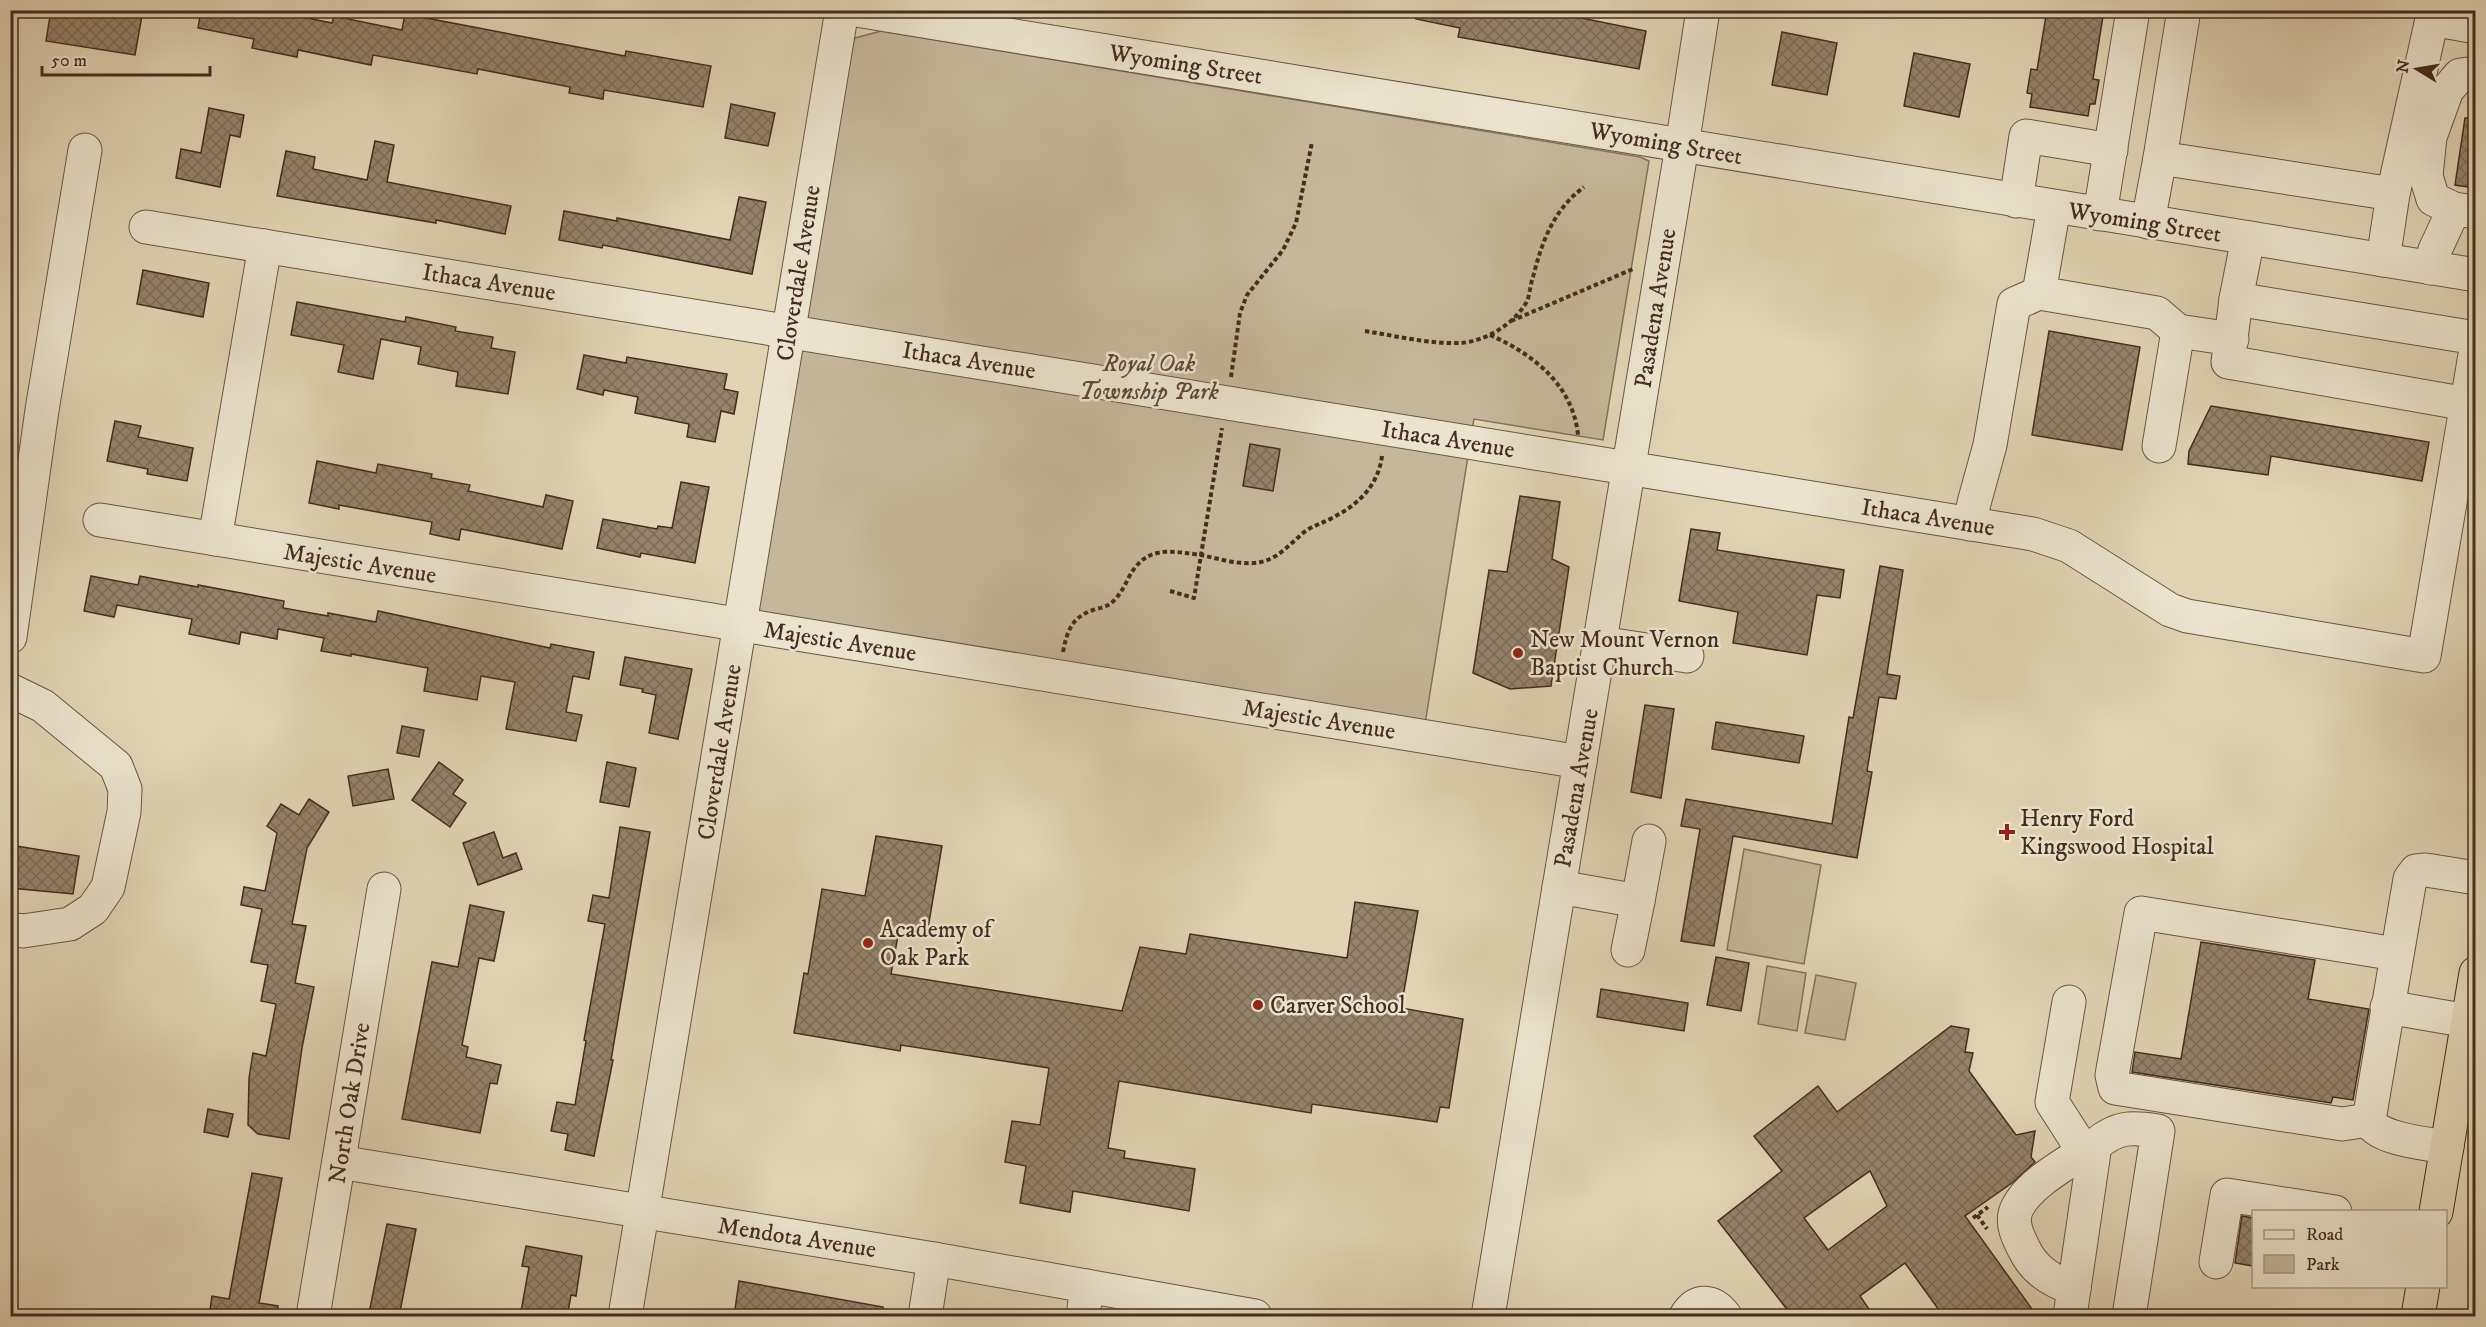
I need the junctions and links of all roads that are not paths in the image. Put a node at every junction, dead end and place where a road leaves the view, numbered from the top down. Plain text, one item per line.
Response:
1 (842, 10) edge
2 (856, 10) edge
3 (1703, 10) edge
4 (2133, 10) edge
5 (2184, 10) edge
6 (2428, 14) edge
7 (2475, 27) edge
8 (2475, 74) edge
9 (1682, 146) junction
10 (86, 150) dead end
11 (2111, 150) junction
12 (2160, 158) junction
13 (2393, 194) junction
14 (2016, 201) junction
15 (2054, 207) junction
16 (2465, 211) edge
17 (2100, 214) junction
18 (2148, 222) junction
19 (146, 227) dead end
20 (2248, 238) junction
21 (265, 246) junction
22 (2383, 260) junction
23 (2430, 268) junction
24 (2475, 275) edge
25 (2039, 293) junction
26 (2236, 299) junction
27 (788, 331) junction
28 (2178, 331) junction
29 (2475, 338) edge
30 (2232, 339) junction
31 (2475, 349) edge
32 (2466, 404) junction
33 (2159, 446) dead end
34 (1629, 469) junction
35 (100, 520) dead end
36 (1970, 524) junction
37 (216, 539) junction
38 (740, 625) junction
39 (10, 638) edge
40 (1600, 643) junction
41 (1687, 656) dead end
42 (10, 690) edge
43 (1580, 762) junction
44 (1649, 841) dead end
45 (2475, 878) edge
46 (1559, 887) junction
47 (384, 889) dead end
48 (1638, 901) junction
49 (10, 929) edge
50 (1628, 951) dead end
51 (2396, 954) junction
52 (2475, 973) edge
53 (2069, 1002) dead end
54 (2387, 1007) junction
55 (2472, 1019) edge
56 (2369, 1120) junction
57 (2446, 1147) junction
58 (2090, 1148) junction
59 (339, 1162) junction
60 (2322, 1210) edge
61 (2436, 1210) edge
62 (642, 1212) junction
63 (934, 1259) junction
64 (2216, 1262) dead end
65 (2423, 1288) edge
66 (1085, 1301) edge
67 (2072, 1302) edge
68 (1120, 1304) edge
69 (314, 1317) edge
70 (625, 1317) edge
71 (925, 1317) edge
72 (1254, 1317) edge
73 (1488, 1317) edge
74 (1686, 1317) edge
75 (1725, 1317) edge
76 (2129, 1317) edge
77 (2418, 1317) edge

1 - 27 street, Cloverdale Avenue
2 - 9 street, Wyoming Street
3 - 9 street, Pasadena Avenue
4 - 11 street
5 - 12 street
6 - 7 street
6 - 13 street
8 - 16 street
9 - 14 street, Wyoming Street
9 - 34 street, Pasadena Avenue
10 - 39 street
11 - 14 street
11 - 17 street
12 - 13 street
12 - 18 street
13 - 22 street
14 - 15 street, Wyoming Street
15 - 17 street, Wyoming Street
15 - 25 street
16 - 23 street
17 - 18 street, Wyoming Street
18 - 20 street, Wyoming Street
19 - 21 street, Ithaca Avenue
20 - 22 street, Wyoming Street
20 - 26 street
21 - 27 street, Ithaca Avenue
21 - 37 street
22 - 23 street, Wyoming Street
23 - 24 street, Wyoming Street
25 - 28 street
25 - 36 street
26 - 29 street
26 - 30 street
27 - 34 street, Ithaca Avenue
27 - 38 street, Cloverdale Avenue
28 - 30 street
28 - 33 street
30 - 32 street
31 - 32 street, Ithaca Avenue
32 - 36 street, Ithaca Avenue
34 - 36 street, Ithaca Avenue
34 - 40 street, Pasadena Avenue
35 - 37 street, Majestic Avenue
37 - 38 street, Majestic Avenue
38 - 43 street, Majestic Avenue
38 - 62 street, Cloverdale Avenue
40 - 41 street
40 - 43 street, Pasadena Avenue
42 - 49 street
43 - 46 street, Pasadena Avenue
44 - 48 street
45 - 51 street
46 - 48 street
46 - 73 street, Pasadena Avenue
47 - 59 street, North Oak Drive
48 - 50 street
51 - 54 street
51 - 56 street
52 - 55 highway
53 - 58 street
54 - 55 street
54 - 56 street
55 - 57 highway
56 - 57 street
57 - 61 highway
58 - 67 street
58 - 67 street
58 - 76 street
59 - 62 street, Mendota Avenue
59 - 69 street, North Oak Drive
60 - 64 street
62 - 63 street, Mendota Avenue
62 - 70 street, Cloverdale Avenue
63 - 66 street, Mendota Avenue
63 - 71 street
65 - 77 highway
66 - 68 street, Mendota Avenue
68 - 72 street, Mendota Avenue
74 - 75 street

